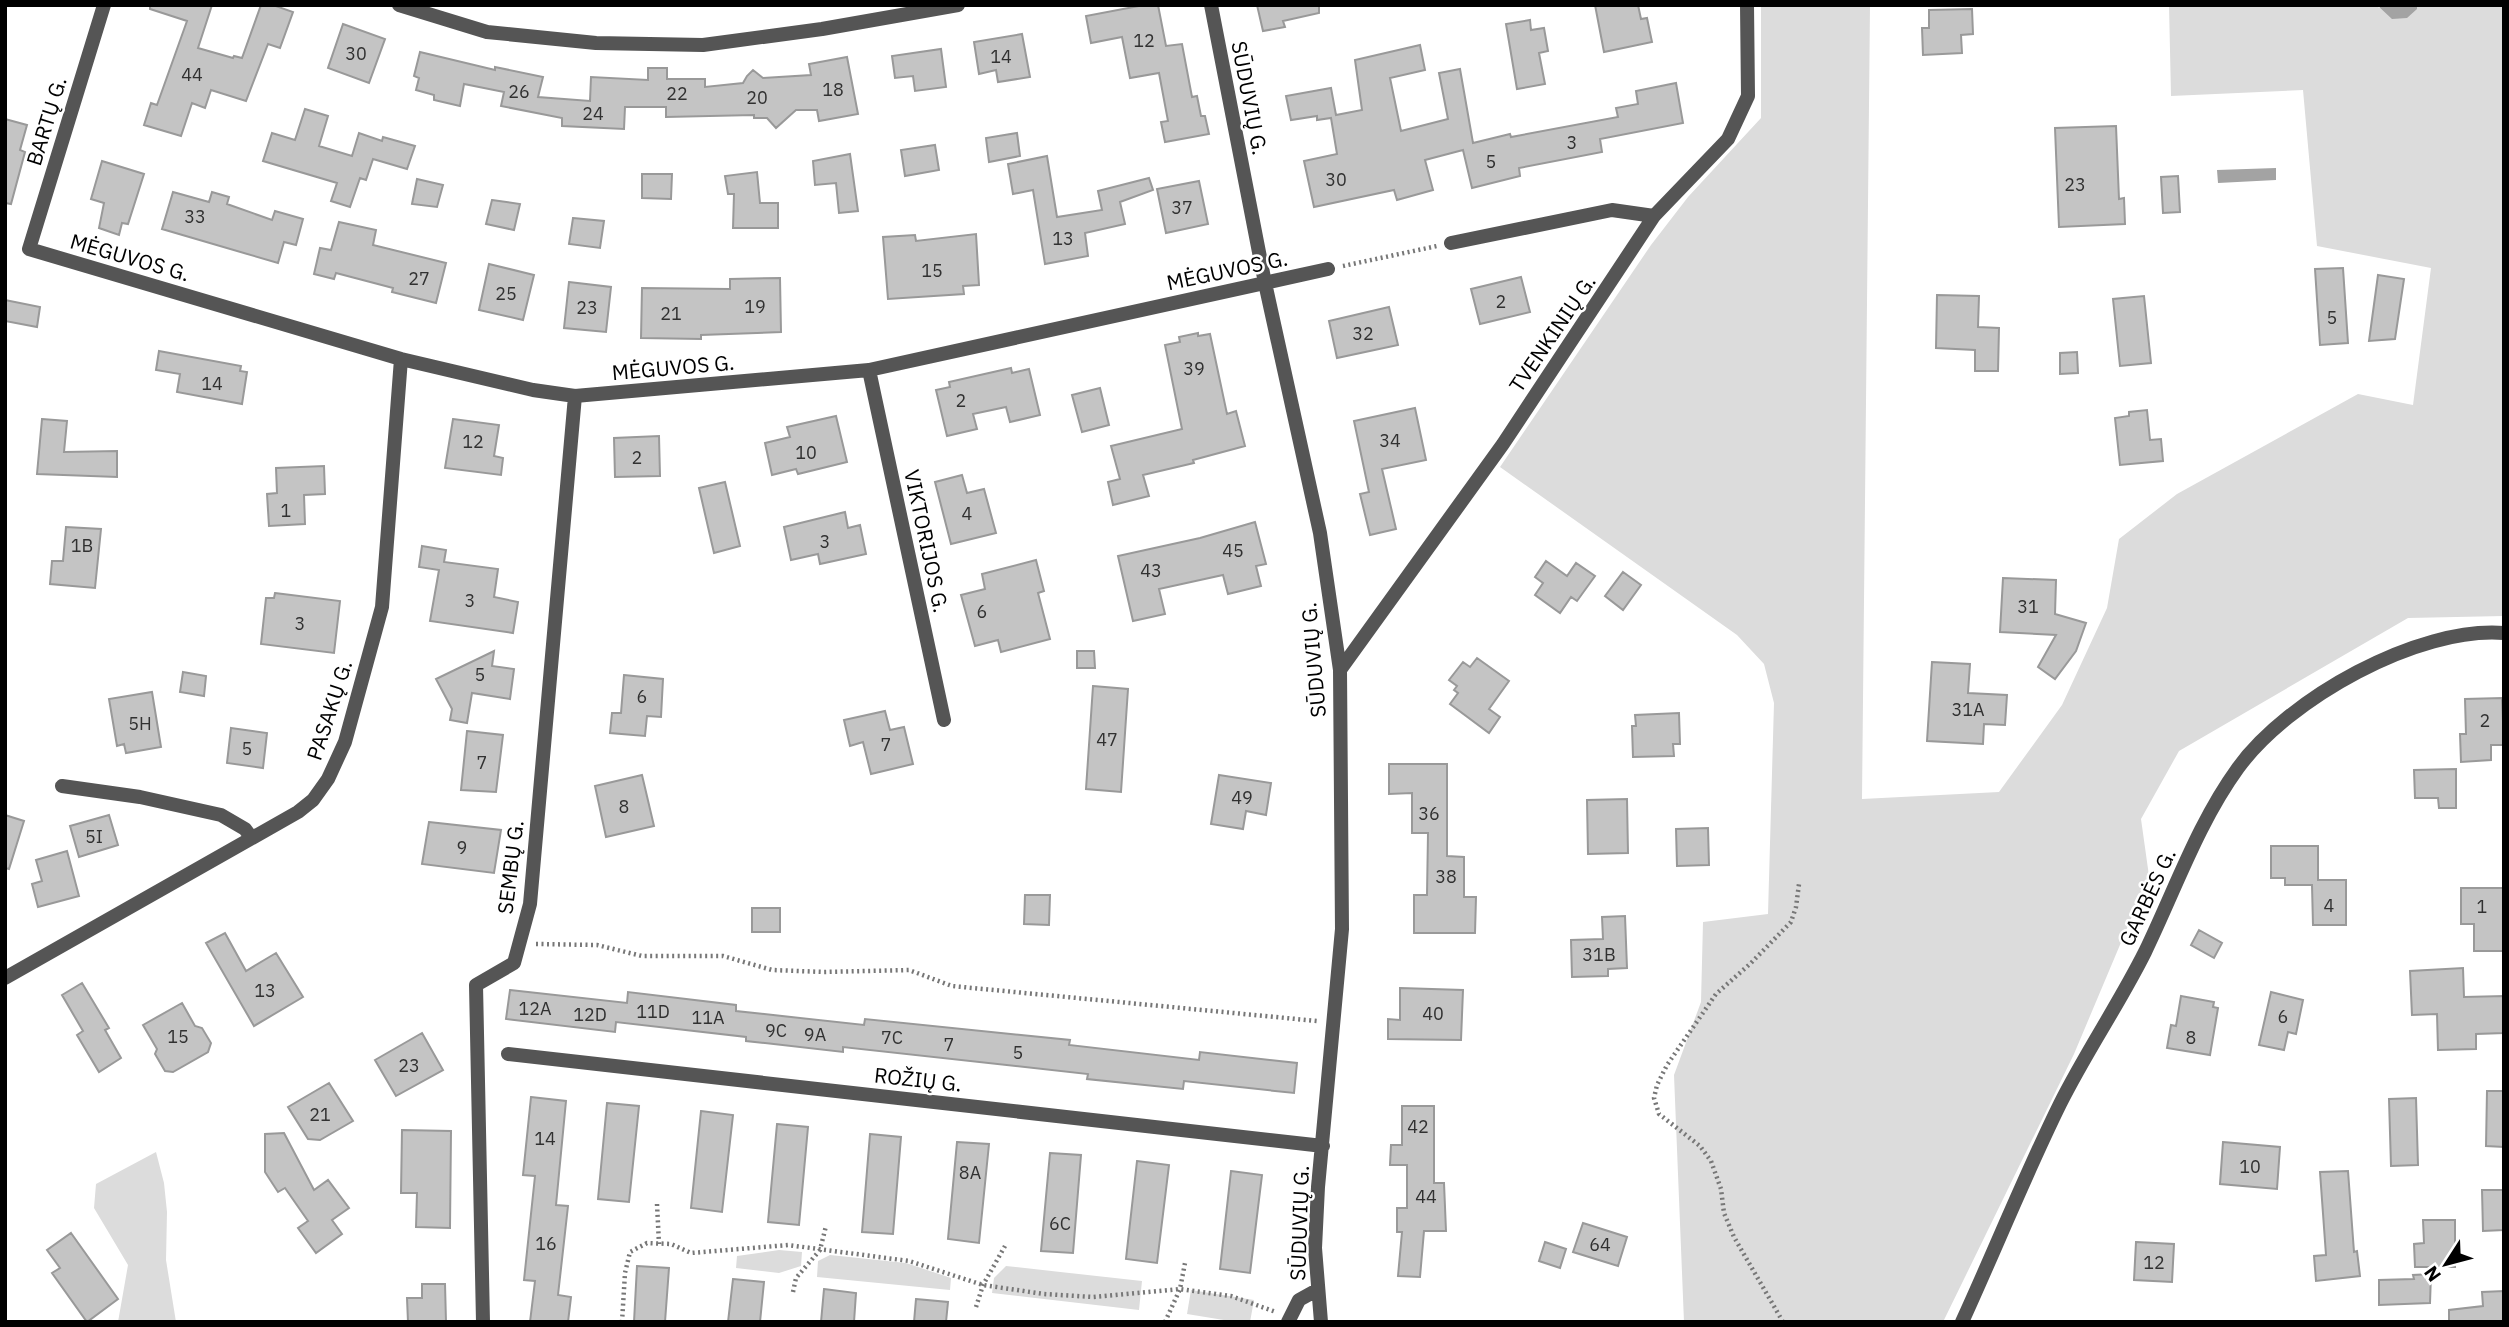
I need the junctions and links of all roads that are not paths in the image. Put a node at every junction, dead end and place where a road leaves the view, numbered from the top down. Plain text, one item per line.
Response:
1 (104, 5) edge
2 (399, 5) edge
3 (958, 5) edge
4 (1211, 5) edge
5 (1748, 5) edge
6 (1654, 216) junction
7 (1451, 243) road end
8 (29, 249) joint
9 (1328, 269) road end
10 (1265, 283) junction
11 (401, 359) junction
12 (869, 370) junction
13 (575, 396) junction
14 (2504, 633) edge
15 (1340, 670) junction
16 (944, 720) dead end
17 (62, 786) dead end
18 (251, 837) junction
19 (5, 978) edge
20 (508, 1054) dead end
21 (1323, 1146) junction
22 (1317, 1290) junction
23 (1288, 1319) edge
24 (482, 1322) edge
25 (1321, 1322) edge
26 (1962, 1322) edge

1 - 8 street, BARTŲ G.
2 - 3 street
4 - 10 street, SŪDUVIŲ G.
5 - 6 street, TVENKINIŲ G.
6 - 7 street
6 - 15 street, TVENKINIŲ G.
8 - 11 street, MĖGUVOS G.
9 - 10 street, MĖGUVOS G.
10 - 12 street, MĖGUVOS G.
10 - 15 street, SŪDUVIŲ G.
11 - 13 street, MĖGUVOS G.
11 - 18 street, PASAKŲ G.
12 - 13 street, MĖGUVOS G.
12 - 16 street, VIKTORIJOS G.
13 - 24 street, SEMBŲ G.
14 - 26 street, GARBĖS G.
15 - 21 street, SŪDUVIŲ G.
17 - 18 street
18 - 19 street, PASAKŲ G.
20 - 21 street, ROŽIŲ G.
21 - 22 street, SŪDUVIŲ G.
22 - 23 street
22 - 25 street, SŪDUVIŲ G.

